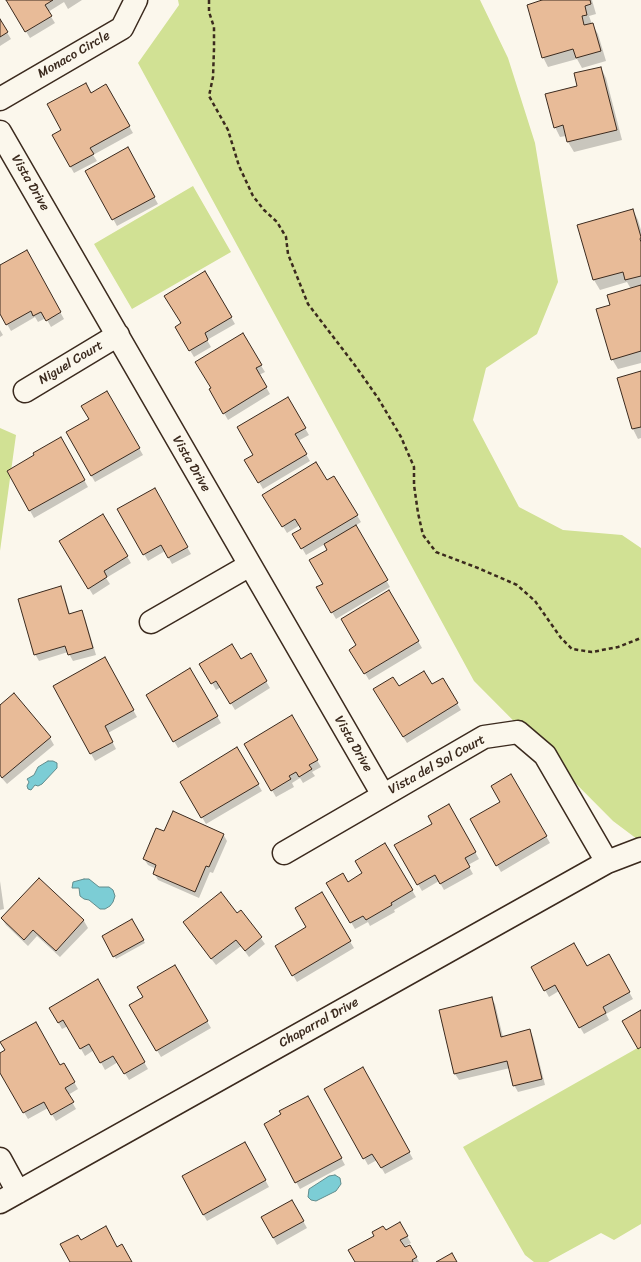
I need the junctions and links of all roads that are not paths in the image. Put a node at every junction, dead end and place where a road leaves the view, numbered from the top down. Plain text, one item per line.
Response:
1 (136, 0) edge
2 (0, 99) edge
3 (0, 132) edge
4 (118, 336) junction
5 (25, 391) dead end
6 (250, 565) junction
7 (151, 622) dead end
8 (383, 796) junction
9 (641, 849) edge
10 (284, 853) dead end
11 (607, 862) junction
12 (0, 1159) edge
13 (9, 1197) edge

1 - 2 street, Monaco Circle
3 - 4 street, Vista Drive
4 - 5 street, Niguel Court
4 - 6 street, Vista Drive
6 - 7 street
6 - 8 street, Vista Drive
8 - 10 street, Vista del Sol Court
8 - 11 street, Vista del Sol Court
9 - 11 street, Chaparral Drive
11 - 13 street, Chaparral Drive
12 - 13 street

